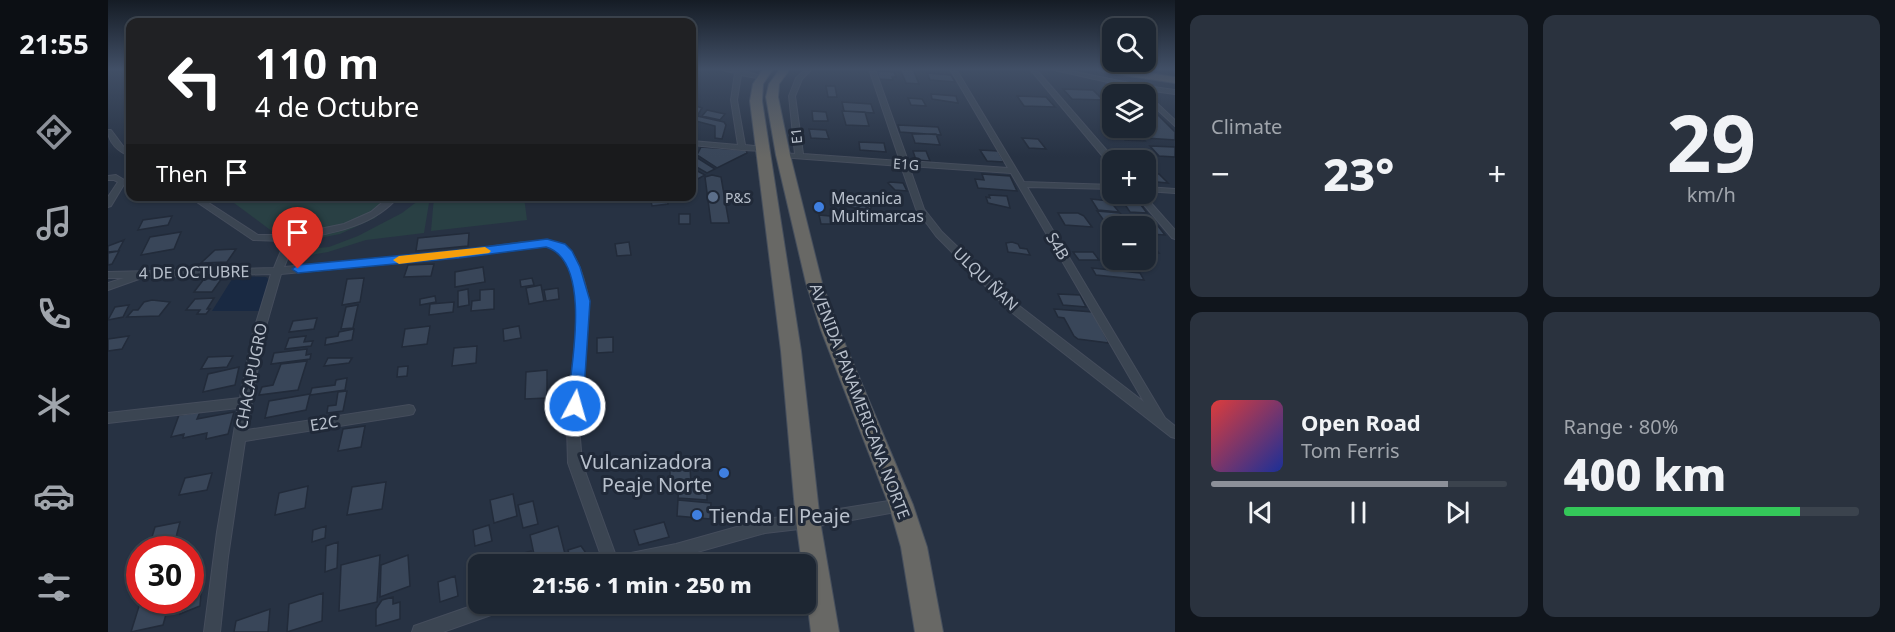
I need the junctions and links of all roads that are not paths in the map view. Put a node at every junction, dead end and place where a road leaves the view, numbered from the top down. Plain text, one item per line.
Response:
1 (734, 98) edge
2 (757, 98) edge
3 (772, 98) edge
4 (792, 98) edge
5 (882, 98) edge
6 (971, 98) edge
7 (1058, 98) edge
8 (1156, 105) edge
9 (1175, 124) edge
10 (108, 132) edge
11 (696, 143) edge
12 (742, 148) junction
13 (762, 149) junction
14 (1102, 150) edge
15 (126, 152) edge
16 (791, 156) junction
17 (904, 164) junction
18 (1014, 171) junction
19 (108, 178) edge
20 (1021, 184) junction
21 (1102, 187) edge
22 (1156, 190) edge
23 (1175, 191) edge
24 (200, 201) edge
25 (390, 201) edge
26 (108, 204) edge
27 (1148, 204) edge
28 (1175, 236) edge
29 (291, 238) junction
30 (276, 271) junction
31 (147, 272) junction
32 (108, 275) edge
33 (108, 287) edge
34 (245, 402) junction
35 (409, 410) dead end
36 (108, 418) edge
37 (1163, 424) junction
38 (1175, 433) edge
39 (239, 437) junction
40 (901, 505) junction
41 (808, 521) junction
42 (608, 554) edge
43 (661, 554) edge
44 (471, 614) edge
45 (212, 632) edge
46 (420, 632) edge
47 (825, 632) edge
48 (929, 632) edge

1 - 12 street
2 - 13 highway, AVENIDA PANAMERICANA NORTE
3 - 16 highway, AVENIDA PANAMERICANA NORTE
4 - 16 street, E1
5 - 17 street, ULQU ÑAN
6 - 18 street, S4B
7 - 14 street
8 - 9 street
10 - 15 street
11 - 12 street
12 - 13 street
13 - 41 highway, AVENIDA PANAMERICANA NORTE
16 - 17 street, E1G
16 - 40 highway, AVENIDA PANAMERICANA NORTE
17 - 18 street, E1G
17 - 37 street, ULQU ÑAN
18 - 20 street, S4B
19 - 26 street
20 - 21 street
20 - 37 street, S4B
22 - 23 street
24 - 29 street
25 - 29 street
27 - 28 street
29 - 30 street, CHACAPUGRO
30 - 31 street, 4 DE OCTUBRE
30 - 34 street, CHACAPUGRO
30 - 42 street, 4 DE OCTUBRE
31 - 32 street, 4 DE OCTUBRE
31 - 33 street
34 - 36 street
34 - 39 street, CHACAPUGRO
35 - 39 street, E2C
37 - 38 street, ULQU ÑAN
39 - 45 street, CHACAPUGRO
40 - 41 street
40 - 48 highway, AVENIDA PANAMERICANA NORTE
41 - 43 street
41 - 47 highway, AVENIDA PANAMERICANA NORTE
44 - 46 street

